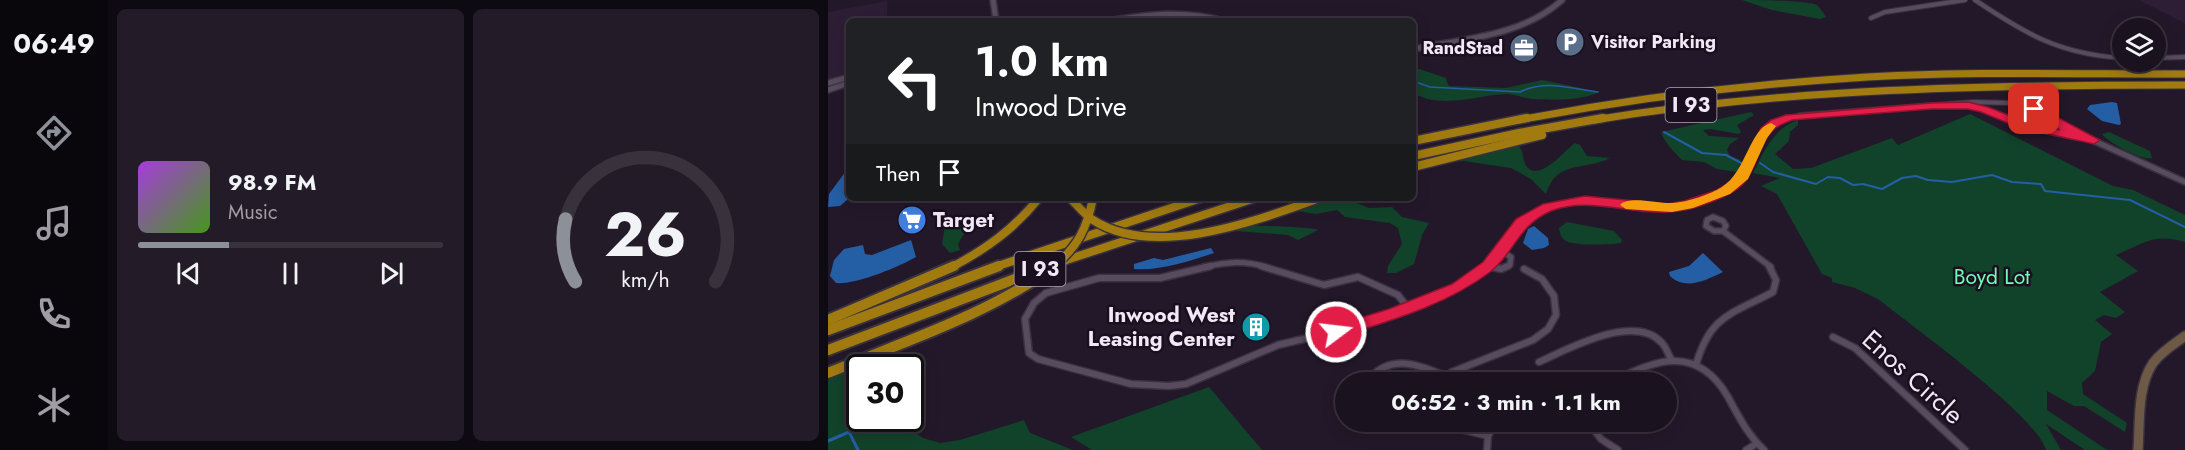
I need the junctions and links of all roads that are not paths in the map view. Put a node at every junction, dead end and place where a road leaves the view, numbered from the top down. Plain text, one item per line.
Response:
1 (993, 0) edge
2 (1562, 0) edge
3 (1965, 0) edge
4 (1975, 0) edge
5 (996, 18) edge
6 (1129, 18) edge
7 (1159, 18) edge
8 (1189, 18) edge
9 (1214, 18) edge
10 (1871, 18) dead end
11 (1416, 48) edge
12 (2112, 57) edge
13 (2185, 57) edge
14 (2166, 58) edge
15 (2185, 74) edge
16 (846, 78) edge
17 (832, 84) edge
18 (2185, 85) edge
19 (828, 90) edge
20 (1944, 105) junction
21 (1603, 118) junction
22 (1510, 121) junction
23 (1416, 134) edge
24 (1416, 140) edge
25 (2094, 140) junction
26 (1416, 155) edge
27 (1416, 166) edge
28 (2185, 182) edge
29 (1037, 201) edge
30 (1073, 201) edge
31 (1092, 201) edge
32 (1192, 201) edge
33 (1246, 201) edge
34 (1311, 201) edge
35 (1723, 231) dead end
36 (1500, 250) junction
37 (1488, 266) junction
38 (1524, 269) dead end
39 (1408, 308) junction
40 (828, 320) edge
41 (828, 330) edge
42 (2185, 336) edge
43 (1833, 337) dead end
44 (828, 350) edge
45 (1671, 359) junction
46 (1539, 362) dead end
47 (1696, 365) junction
48 (1375, 372) edge
49 (1437, 372) edge
50 (1455, 372) edge
51 (1629, 372) edge
52 (828, 373) edge
53 (1472, 432) edge
54 (1490, 432) edge
55 (1596, 432) edge
56 (1488, 436) junction
57 (1756, 444) junction
58 (1487, 450) edge
59 (1618, 450) edge
60 (1746, 450) edge
61 (1764, 450) edge
62 (1965, 450) edge
63 (2138, 450) edge

1 - 5 street
2 - 11 street
3 - 10 street
4 - 12 street
6 - 9 street
7 - 8 street
13 - 14 street
15 - 22 highway, I 93
16 - 17 street
17 - 19 street
18 - 21 highway, I 93
20 - 25 street
20 - 25 street
20 - 36 street
21 - 26 highway, I 93
21 - 27 highway
22 - 23 highway
22 - 24 highway, I 93
25 - 28 street
29 - 40 highway
30 - 34 highway, bridge
31 - 52 highway, bridge
32 - 41 highway, I 93
33 - 44 highway, I 93
35 - 47 street
36 - 37 street
36 - 37 street
37 - 39 street
38 - 50 street
39 - 39 street
42 - 63 main road
43 - 62 street, Enos Circle
45 - 46 street
45 - 47 street
45 - 51 street
47 - 57 street
48 - 49 street
53 - 56 street
54 - 56 street
55 - 59 street
56 - 58 street
57 - 60 street
57 - 61 street

